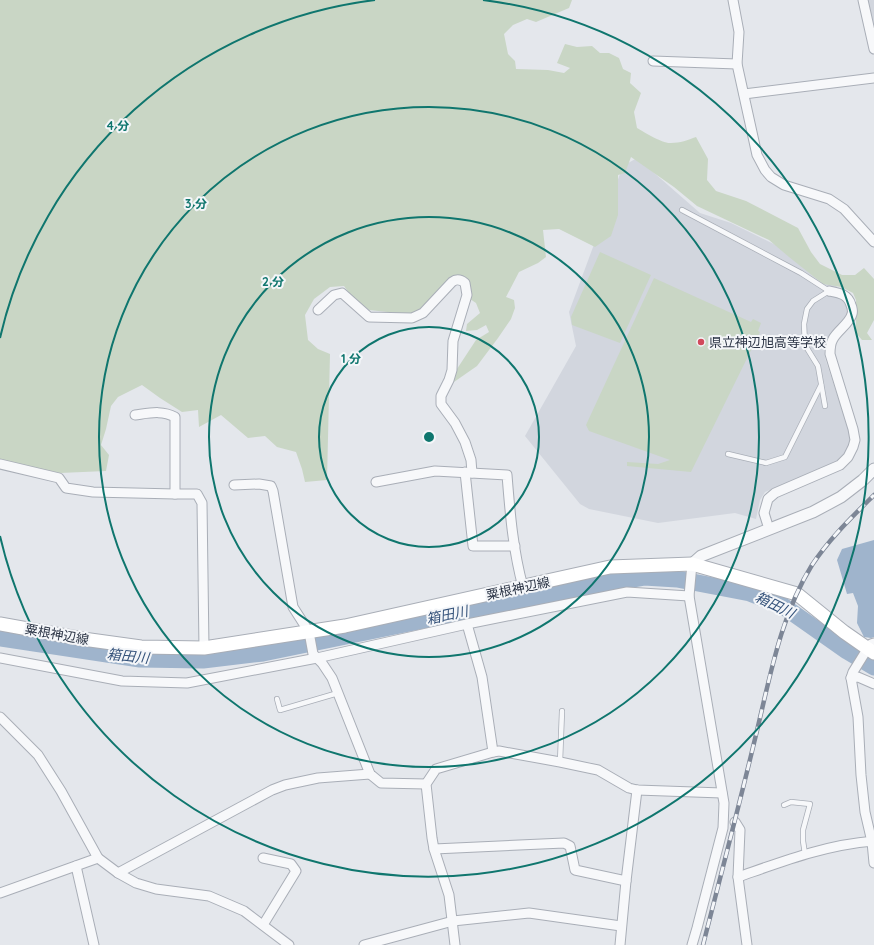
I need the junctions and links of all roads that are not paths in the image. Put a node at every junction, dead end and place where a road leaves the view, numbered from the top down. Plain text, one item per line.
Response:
1 (733, 0) edge
2 (863, 0) edge
3 (874, 49) edge
4 (653, 61) dead end
5 (737, 64) junction
6 (874, 78) edge
7 (744, 94) junction
8 (682, 210) dead end
9 (874, 242) edge
10 (829, 291) junction
11 (318, 310) dead end
12 (821, 386) junction
13 (825, 406) dead end
14 (135, 415) dead end
15 (728, 454) dead end
16 (0, 464) edge
17 (874, 469) edge
18 (469, 473) junction
19 (376, 482) dead end
20 (234, 485) dead end
21 (175, 494) junction
22 (769, 529) junction
23 (515, 546) junction
24 (692, 566) junction
25 (523, 587) junction
26 (689, 594) junction
27 (0, 624) edge
28 (467, 624) junction
29 (309, 634) junction
30 (204, 648) junction
31 (870, 649) edge
32 (315, 656) junction
33 (0, 658) edge
34 (852, 675) junction
35 (874, 684) edge
36 (338, 693) junction
37 (277, 699) dead end
38 (562, 711) dead end
39 (0, 717) edge
40 (493, 752) junction
41 (560, 762) junction
42 (370, 774) junction
43 (426, 784) junction
44 (637, 790) junction
45 (722, 793) junction
46 (784, 805) dead end
47 (735, 822) dead end
48 (873, 842) edge
49 (434, 848) junction
50 (805, 854) junction
51 (98, 858) junction
52 (263, 858) dead end
53 (874, 863) edge
54 (76, 866) junction
55 (118, 873) junction
56 (738, 877) junction
57 (626, 881) junction
58 (0, 893) edge
59 (453, 920) junction
60 (263, 925) junction
61 (621, 926) junction
62 (94, 945) edge
63 (289, 945) edge
64 (364, 945) edge
65 (455, 945) edge
66 (620, 945) edge
67 (692, 945) edge
68 (747, 945) edge

1 - 5 street
2 - 3 street
4 - 5 street
5 - 7 street
6 - 7 street
7 - 9 street
8 - 10 lane
10 - 12 lane
10 - 22 street
11 - 18 street
12 - 13 lane
12 - 15 lane
14 - 21 street
16 - 21 street
17 - 22 street
18 - 19 street
18 - 23 street
18 - 23 street
20 - 29 street
21 - 30 street
22 - 24 street
23 - 25 street
24 - 25 main road, 粟根神辺線
24 - 26 street
24 - 31 main road, 粟根神辺線
25 - 29 main road, 粟根神辺線
26 - 28 street
26 - 45 street
27 - 30 main road, 粟根神辺線
28 - 32 street
28 - 40 street
29 - 30 main road, 粟根神辺線
29 - 32 street
31 - 34 street
32 - 33 street
32 - 36 street
34 - 35 street
34 - 48 street
36 - 37 lane
36 - 42 street
38 - 41 lane
39 - 51 street
40 - 41 street
40 - 43 street
41 - 44 street
42 - 43 street
42 - 55 street
43 - 49 street
44 - 45 street
44 - 57 street
45 - 67 street
46 - 50 lane
47 - 56 street
48 - 50 street
48 - 53 street
49 - 57 street
49 - 59 street
50 - 56 street
51 - 54 street
51 - 55 street
52 - 60 street
54 - 58 street
54 - 62 street
55 - 60 street
56 - 68 street
57 - 61 street
59 - 61 street
59 - 64 street
59 - 65 street
60 - 63 street
61 - 66 street

